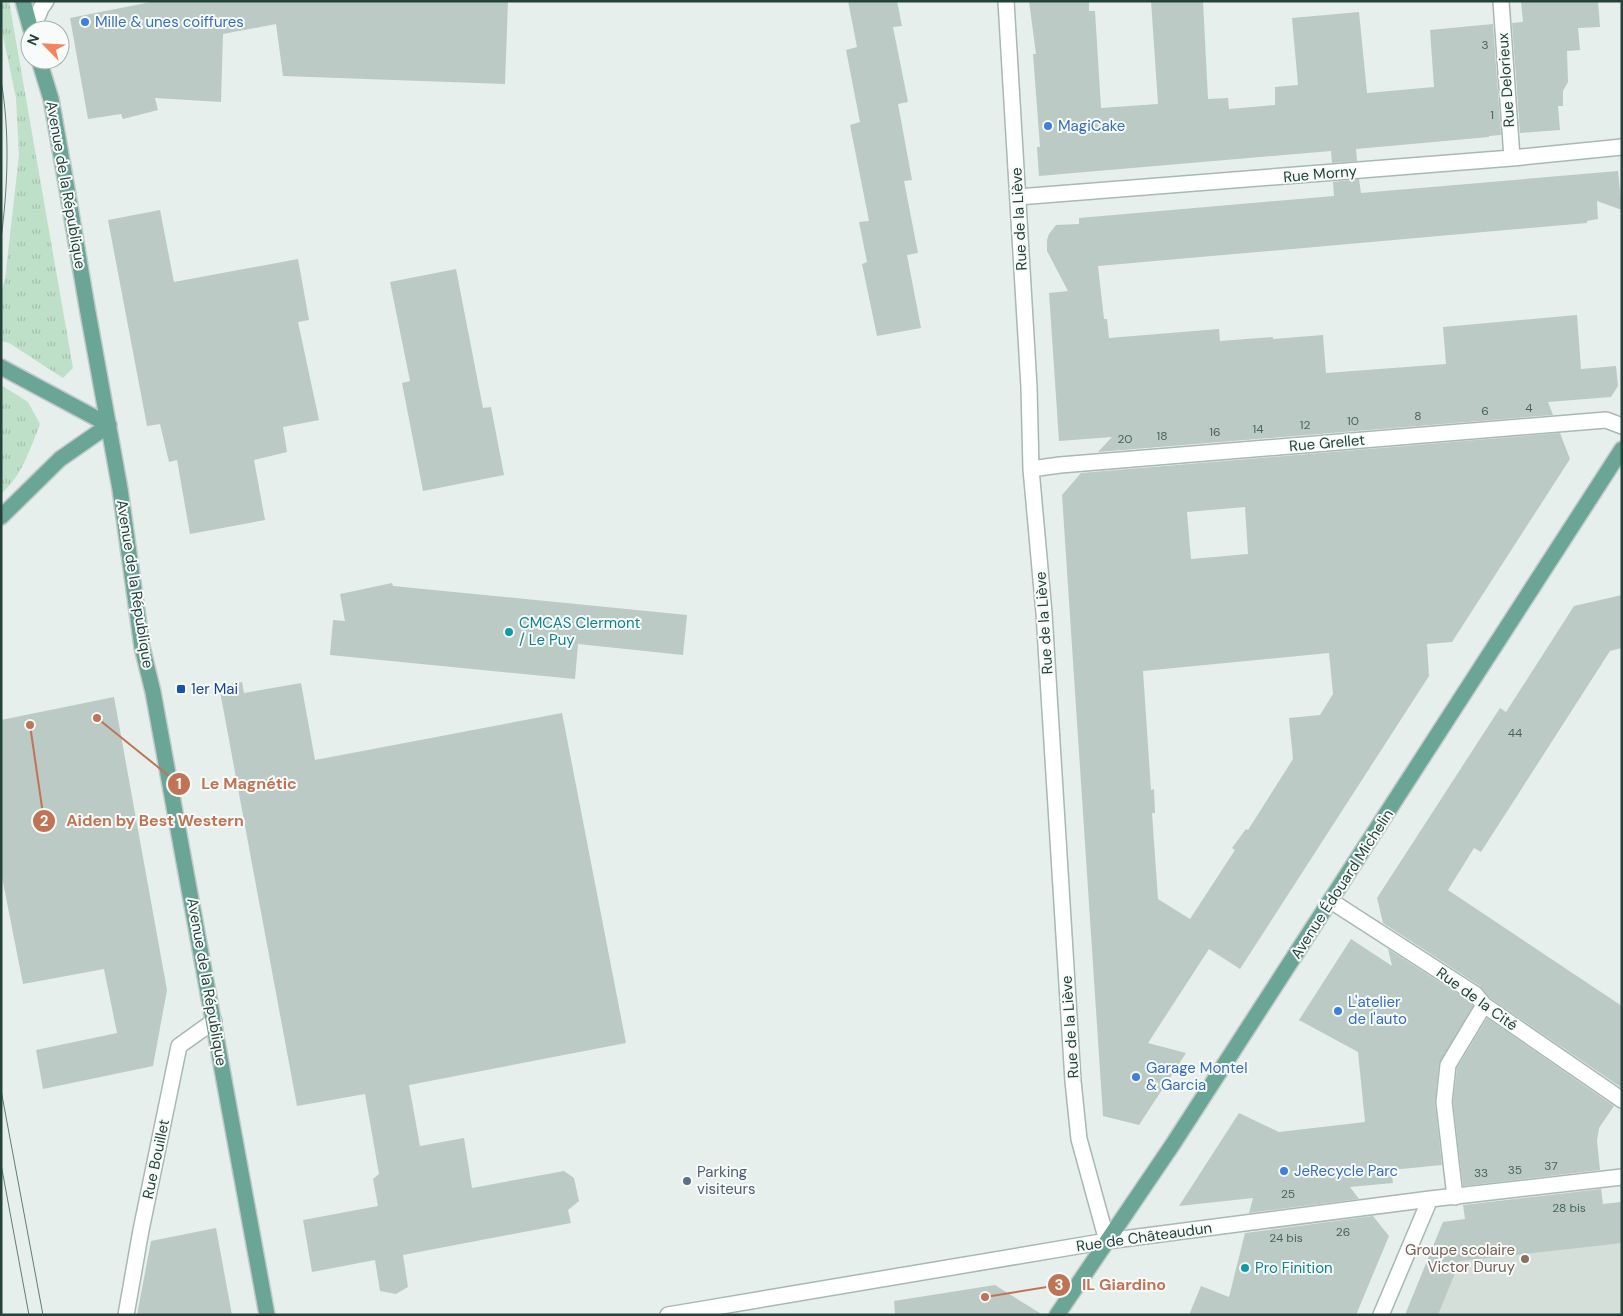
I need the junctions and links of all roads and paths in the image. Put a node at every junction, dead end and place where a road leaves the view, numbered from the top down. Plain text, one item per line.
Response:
1 (24, 1) edge
2 (46, 1) edge
3 (1006, 1) edge
4 (1500, 1) edge
5 (29, 20) edge
6 (36, 20) edge
7 (42, 70) edge
8 (1622, 147) edge
9 (1512, 158) junction
10 (1018, 197) junction
11 (1, 367) edge
12 (110, 424) junction
13 (1622, 426) edge
14 (1622, 449) edge
15 (1032, 469) junction
16 (1, 517) edge
17 (1331, 901) junction
18 (1484, 1005) junction
19 (214, 1021) junction
20 (1622, 1100) edge
21 (1622, 1177) edge
22 (1455, 1196) junction
23 (1430, 1199) junction
24 (1107, 1241) junction
25 (1061, 1314) edge
26 (126, 1315) edge
27 (267, 1315) edge
28 (668, 1315) edge
29 (1382, 1315) edge

1 - 5 main road
2 - 6 street
3 - 10 street, Rue de la Liève
4 - 9 street, Rue Delorieux
7 - 12 main road, Avenue de la République
8 - 9 street, Rue Morny
9 - 10 street, Rue Morny
10 - 15 street, Rue de la Liève
11 - 12 main road
12 - 16 main road
12 - 19 main road, Avenue de la République
13 - 15 street, Rue Grellet
14 - 17 main road, Avenue Édouard Michelin
15 - 24 street, Rue de la Liève
17 - 18 street, Rue de la Cité
17 - 24 main road, Avenue Édouard Michelin
18 - 20 street, Rue de la Cité
18 - 22 street
19 - 26 street, Rue Bouillet
19 - 27 main road, Avenue de la République
21 - 22 street, Rue de Châteaudun
22 - 23 street, Rue de Châteaudun
23 - 24 street, Rue de Châteaudun
23 - 29 street
24 - 25 main road, Avenue Édouard Michelin
24 - 28 street, Rue de Châteaudun

